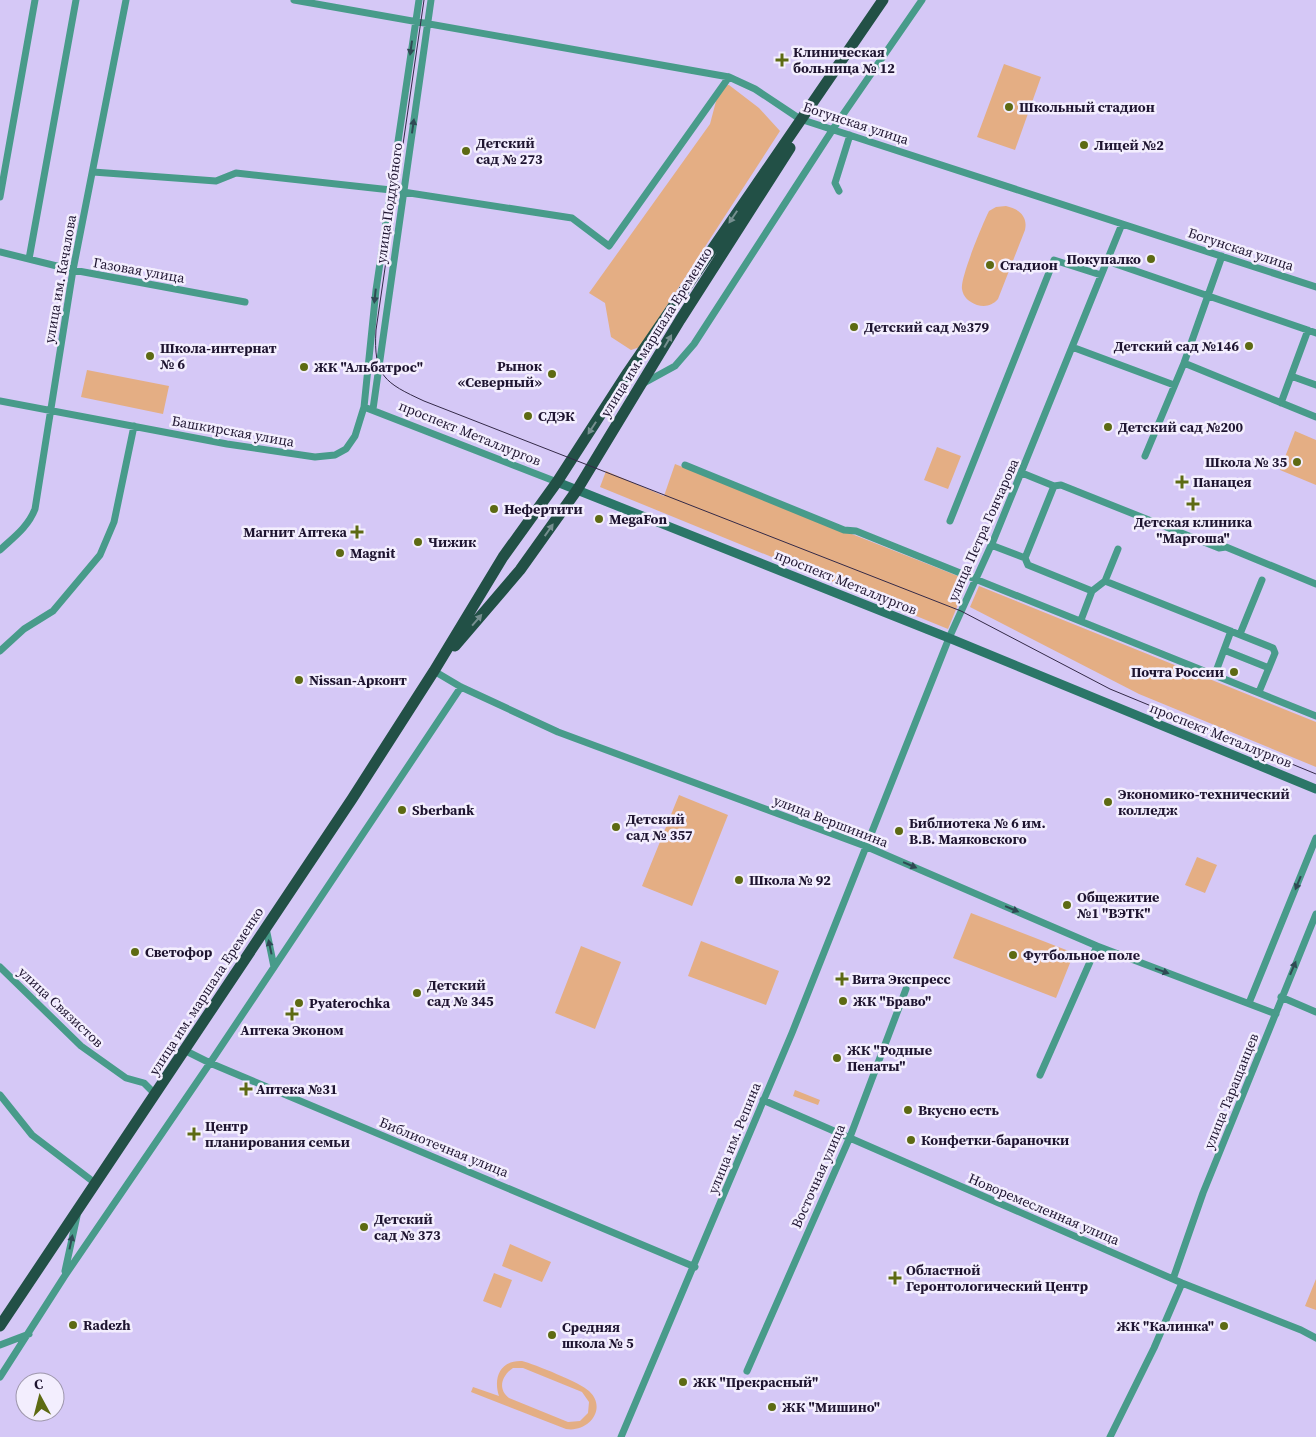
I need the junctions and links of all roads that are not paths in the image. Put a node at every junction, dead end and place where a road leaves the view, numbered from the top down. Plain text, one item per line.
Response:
1 (35, 0) edge
2 (76, 0) edge
3 (126, 0) edge
4 (294, 0) edge
5 (419, 0) edge
6 (431, 0) edge
7 (883, 0) edge
8 (892, 0) edge
9 (922, 0) edge
10 (415, 20) junction
11 (428, 22) junction
12 (729, 77) junction
13 (804, 120) junction
14 (833, 129) junction
15 (850, 135) junction
16 (93, 172) junction
17 (391, 190) junction
18 (840, 191) dead end
19 (403, 192) junction
20 (0, 197) edge
21 (1122, 224) junction
22 (0, 252) edge
23 (1222, 256) junction
24 (29, 259) junction
25 (1107, 261) junction
26 (73, 270) junction
27 (1101, 275) junction
28 (1316, 287) edge
29 (1208, 296) junction
30 (245, 302) dead end
31 (1308, 330) junction
32 (1316, 333) edge
33 (371, 338) joint
34 (1072, 347) junction
35 (1184, 363) junction
36 (628, 372) junction
37 (1291, 376) junction
38 (644, 383) junction
39 (1174, 385) junction
40 (1316, 385) edge
41 (0, 401) edge
42 (1282, 403) junction
43 (364, 407) junction
44 (373, 410) junction
45 (51, 411) junction
46 (1316, 417) edge
47 (134, 426) junction
48 (1145, 456) dead end
49 (685, 464) dead end
50 (1022, 473) junction
51 (557, 482) junction
52 (1054, 486) junction
53 (577, 490) junction
54 (950, 520) dead end
55 (991, 545) junction
56 (1118, 549) dead end
57 (0, 550) edge
58 (503, 557) junction
59 (1025, 558) junction
60 (520, 570) junction
61 (976, 578) junction
62 (1262, 580) dead end
63 (1106, 581) junction
64 (1316, 584) edge
65 (1092, 591) junction
66 (1081, 620) junction
67 (1231, 631) junction
68 (1240, 634) junction
69 (949, 638) junction
70 (1224, 650) junction
71 (0, 651) edge
72 (1268, 668) junction
73 (434, 670) junction
74 (1214, 674) junction
75 (461, 687) junction
76 (1259, 692) junction
77 (1316, 716) edge
78 (1316, 789) edge
79 (1316, 838) edge
80 (866, 846) junction
81 (1316, 914) edge
82 (266, 927) junction
83 (1097, 946) junction
84 (0, 967) edge
85 (274, 967) junction
86 (906, 989) dead end
87 (1281, 997) junction
88 (1249, 1003) junction
89 (1316, 1012) edge
90 (1276, 1014) junction
91 (184, 1050) junction
92 (210, 1063) junction
93 (1040, 1075) dead end
94 (155, 1094) junction
95 (0, 1095) edge
96 (762, 1100) junction
97 (850, 1137) junction
98 (95, 1183) junction
99 (78, 1208) junction
100 (694, 1267) junction
101 (64, 1277) junction
102 (1173, 1279) junction
103 (1182, 1283) junction
104 (0, 1326) edge
105 (29, 1334) junction
106 (1316, 1338) edge
107 (0, 1345) edge
108 (747, 1371) dead end
109 (0, 1377) edge
110 (621, 1437) edge
111 (1110, 1437) edge

1 - 20 street
2 - 24 street
3 - 16 street, улица им. Качалова
4 - 10 street, Богунская улица
5 - 10 street, улица Поддубного
6 - 11 street, улица Поддубного
7 - 13 highway, улица им. маршала Еременко
8 - 13 highway, улица им. маршала Еременко
9 - 14 street
10 - 11 street, Богунская улица
10 -> 17 street, улица Поддубного
11 - 12 street, Богунская улица
19 -> 11 street, улица Поддубного
12 - 13 street, Богунская улица
12 - 19 street
13 - 14 street, Богунская улица
13 -> 36 highway, улица им. маршала Еременко
38 -> 13 highway, улица им. маршала Еременко
14 - 15 street, Богунская улица
14 - 38 street
15 - 18 street
15 - 21 street, Богунская улица
16 - 17 street
16 - 26 street, улица им. Качалова
17 -> 33 street, улица Поддубного
19 - 44 street, улица Поддубного
21 - 23 street, Богунская улица
21 - 25 street, улица Петра Гончарова
22 - 24 street, Газовая улица
23 - 28 street, Богунская улица
23 - 29 street
24 - 26 street, Газовая улица
25 - 27 street, улица Петра Гончарова
25 - 29 street
26 - 30 street, Газовая улица
26 - 45 street, улица им. Качалова
27 - 34 street, улица Петра Гончарова
27 - 54 street
29 - 31 street
29 - 35 street
31 - 32 street
31 - 37 street
33 - 43 street, Башкирская улица
34 - 39 street
34 - 50 street, улица Петра Гончарова
35 - 39 street
35 - 42 street
36 - 38 highway
36 -> 51 highway, улица им. маршала Еременко
37 - 40 street
37 - 42 street
38 - 53 highway, улица им. маршала Еременко
39 - 48 street
41 - 45 street, Башкирская улица
42 - 46 street
43 - 44 street, проспект Металлургов
43 - 47 street, Башкирская улица
44 - 51 street, проспект Металлургов
45 - 47 street, Башкирская улица
45 - 57 street, улица им. Качалова
47 - 71 street
49 - 61 street
50 - 52 street
50 - 55 street, улица Петра Гончарова
51 - 53 main road, проспект Металлургов
51 - 58 highway, улица им. маршала Еременко
52 - 59 street
52 - 64 street
60 -> 53 highway, улица им. маршала Еременко
53 - 69 main road, проспект Металлургов
55 - 59 street
55 - 61 street, улица Петра Гончарова
56 - 63 street
58 - 60 highway
58 - 73 highway, улица им. маршала Еременко
59 - 65 street
73 -> 60 highway, улица им. маршала Еременко
61 - 66 street
61 - 69 street, улица Петра Гончарова
62 - 68 street
63 - 65 street
63 - 67 street
65 - 66 street
66 - 74 street
67 - 68 street
67 - 70 street
68 - 72 street
69 - 78 main road, проспект Металлургов
69 - 80 street, улица Петра Гончарова
70 - 72 street
70 - 74 street
72 - 76 street
73 - 75 street, улица Вершинина
73 - 82 highway, улица им. маршала Еременко
74 - 76 street
75 - 80 street, улица Вершинина
75 - 85 street
76 - 77 street
79 -> 88 street
80 -> 83 street, улица Вершинина
80 - 96 street, улица им. Репина
87 -> 81 street, улица Таращанцев
85 -> 82 street
82 - 91 highway, улица им. маршала Еременко
83 -> 88 street, улица Вершинина
83 - 93 street
84 - 94 street, улица Связистов
85 - 92 street
86 - 97 street, Восточная улица
87 - 89 street
87 - 90 street, улица Таращанцев
88 - 90 street, улица Вершинина
90 - 102 street, улица Таращанцев
91 - 92 street, Библиотечная улица
91 - 94 highway, улица им. маршала Еременко
92 - 100 street, Библиотечная улица
92 - 101 street
94 - 98 highway, улица им. маршала Еременко
95 - 98 street
96 - 97 street, Новоремесленная улица
96 - 100 street, улица им. Репина
97 - 102 street, Новоремесленная улица
97 - 108 street, Восточная улица
98 - 99 highway, улица им. маршала Еременко
101 -> 99 street
99 - 104 highway, улица им. маршала Еременко
100 - 110 street, улица им. Репина
101 - 105 street
102 - 103 street, Новоремесленная улица
103 - 106 street, Новоремесленная улица
103 - 111 street
105 - 107 street
105 - 109 street

